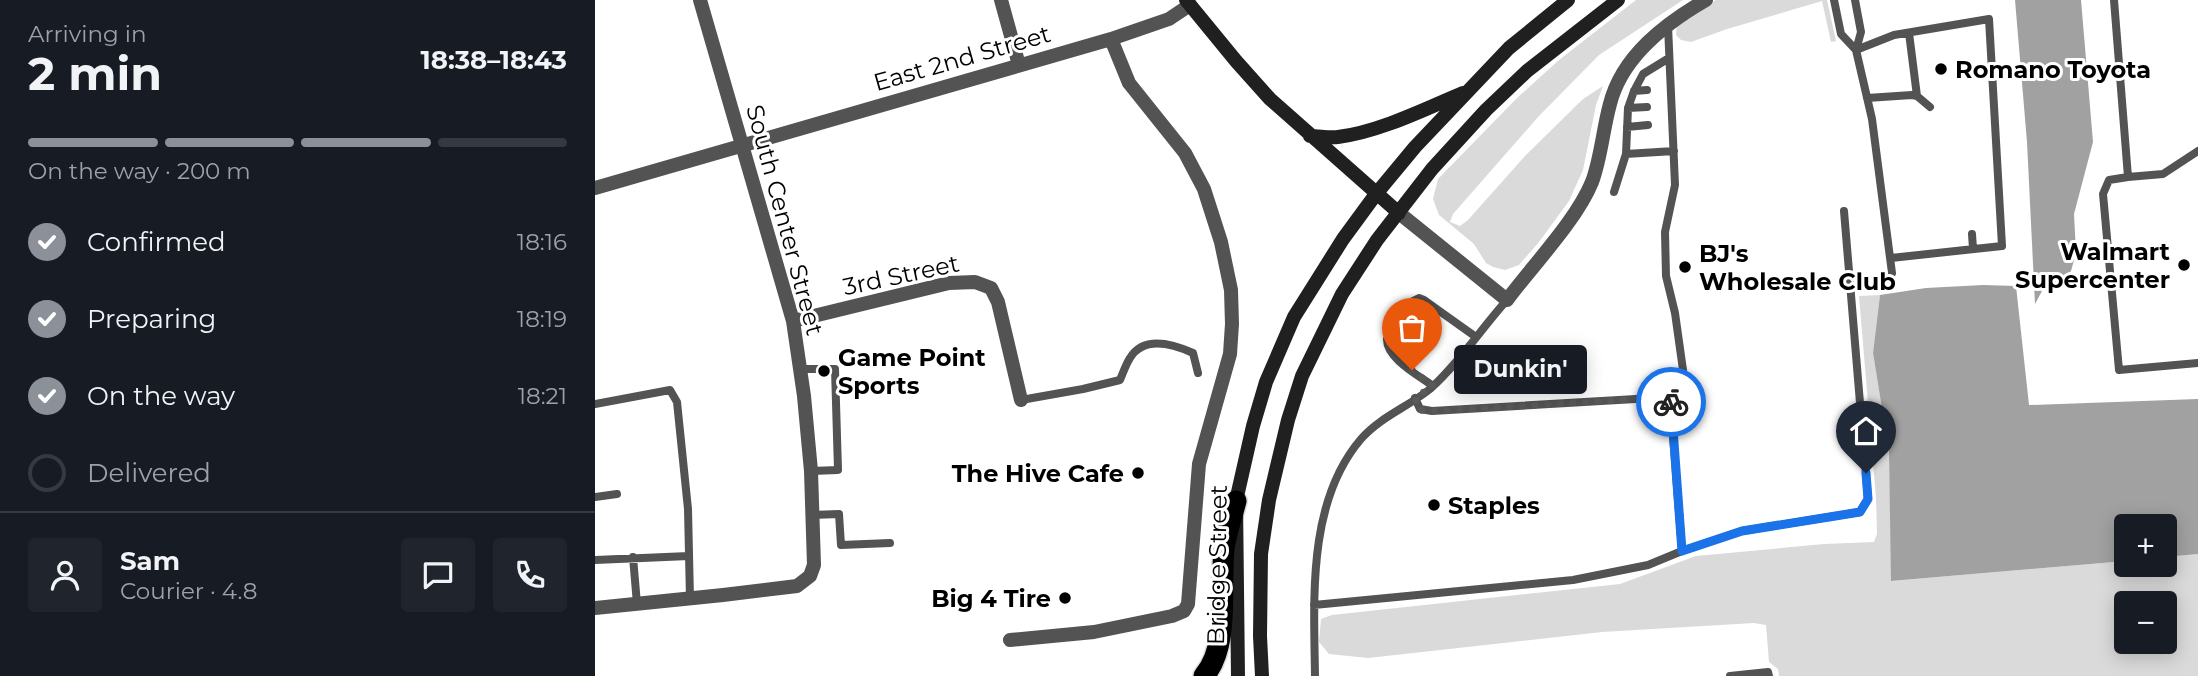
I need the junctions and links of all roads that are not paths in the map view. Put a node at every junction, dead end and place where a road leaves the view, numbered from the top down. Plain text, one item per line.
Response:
1 (700, 0) edge
2 (1001, 0) edge
3 (1618, 0) edge
4 (1706, 0) edge
5 (1834, 0) edge
6 (1855, 0) edge
7 (2114, 0) edge
8 (1188, 2) edge
9 (1562, 4) edge
10 (1668, 25) junction
11 (1909, 33) junction
12 (1111, 39) junction
13 (1856, 50) junction
14 (1669, 58) junction
15 (1019, 65) junction
16 (1647, 90) dead end
17 (1468, 91) junction
18 (1634, 91) junction
19 (1917, 96) junction
20 (1867, 98) junction
21 (1647, 107) dead end
22 (1930, 107) dead end
23 (1628, 108) junction
24 (1648, 125) dead end
25 (1627, 127) junction
26 (1310, 136) junction
27 (742, 145) junction
28 (1674, 151) junction
29 (2198, 151) edge
30 (1626, 154) junction
31 (2128, 177) junction
32 (595, 188) edge
33 (1614, 192) dead end
34 (1376, 194) junction
35 (1844, 211) dead end
36 (1399, 213) junction
37 (1972, 234) dead end
38 (1973, 249) junction
39 (1891, 258) junction
40 (1892, 274) dead end
41 (1507, 299) junction
42 (793, 321) junction
43 (1476, 337) junction
44 (2198, 363) edge
45 (800, 369) junction
46 (1198, 373) dead end
47 (1433, 386) junction
48 (1671, 397) junction
49 (1415, 398) junction
50 (1021, 400) joint
51 (595, 404) edge
52 (811, 471) junction
53 (617, 494) dead end
54 (595, 496) edge
55 (1236, 501) junction
56 (812, 515) junction
57 (890, 542) dead end
58 (1682, 551) junction
59 (689, 556) junction
60 (633, 557) junction
61 (595, 560) edge
62 (691, 599) junction
63 (637, 604) junction
64 (1314, 606) junction
65 (595, 608) edge
66 (1010, 640) dead end
67 (1769, 674) edge
68 (1204, 676) edge
69 (1238, 676) edge
70 (1262, 676) edge
71 (1315, 676) edge
72 (1730, 676) edge

1 - 27 street, South Center Street
2 - 15 street
3 - 36 main road, Bridge Street
4 - 10 street
5 - 13 lane
6 - 13 lane
7 - 31 lane
8 - 12 street, East 2nd Street
8 - 26 main road
9 - 17 main road, Bridge Street
10 - 14 lane
10 - 41 street
11 - 13 lane
11 - 19 lane
11 - 38 lane
12 - 15 street, East 2nd Street
12 - 66 street
13 - 20 lane
14 - 18 lane
14 - 28 lane
15 - 27 street, East 2nd Street
16 - 18 lane
17 - 26 main road
17 - 34 main road, Bridge Street
18 - 23 lane
19 - 20 lane
19 - 22 lane
20 - 39 lane
21 - 23 lane
23 - 25 lane
24 - 25 lane
25 - 30 lane
26 - 34 main road
27 - 32 street, East 2nd Street
27 - 42 street, South Center Street
28 - 30 lane
28 - 48 lane
29 - 31 lane
30 - 33 lane
31 - 44 lane
34 - 36 main road
34 - 55 main road, Bridge Street
35 - 58 lane
36 - 41 street
36 - 70 main road, Bridge Street
37 - 38 lane
38 - 39 lane
39 - 40 lane
41 - 43 lane
42 - 45 street, South Center Street
42 - 50 street, 3rd Street
43 - 47 lane
43 - 47 lane
45 - 52 street, South Center Street
45 - 52 lane
46 - 50 lane
47 - 49 lane
48 - 49 lane
48 - 58 lane
49 - 64 lane
51 - 59 lane
52 - 56 street, South Center Street
53 - 54 lane
55 - 68 highway
55 - 69 main road, Bridge Street
56 - 57 lane
56 - 62 street, South Center Street
58 - 64 lane
59 - 60 lane
59 - 62 lane
60 - 61 lane
60 - 63 lane
62 - 63 street
63 - 65 street
64 - 71 lane
67 - 72 lane

